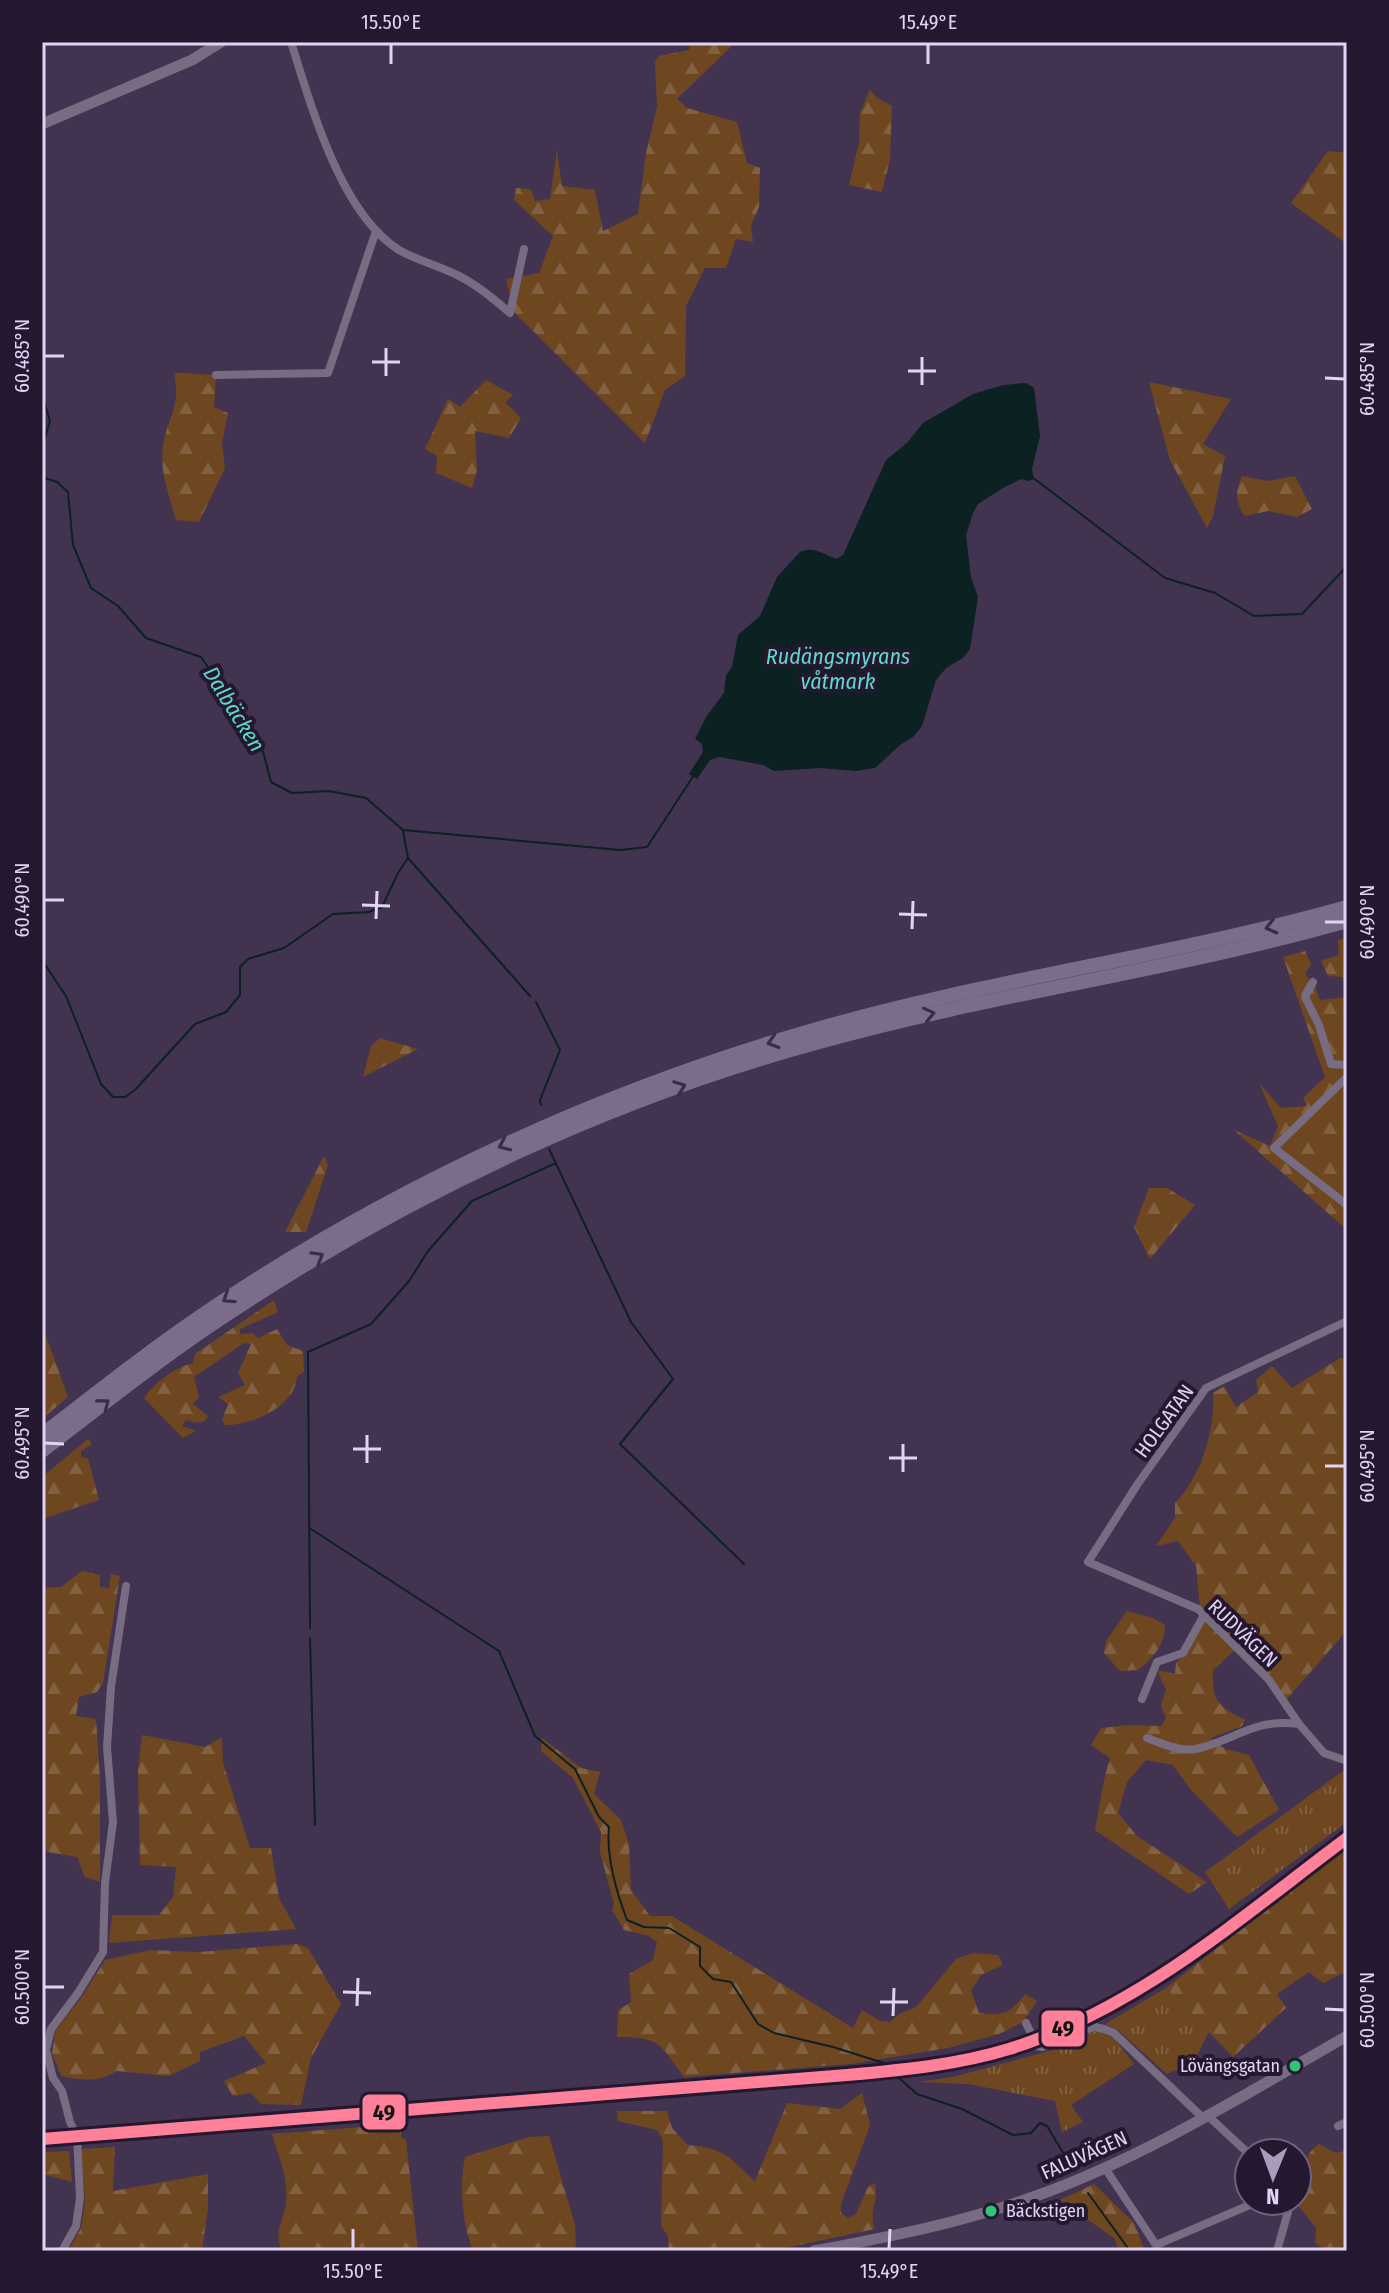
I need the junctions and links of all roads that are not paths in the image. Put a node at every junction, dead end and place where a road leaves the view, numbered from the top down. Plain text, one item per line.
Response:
1 (221, 42) edge
2 (291, 42) edge
3 (42, 124) edge
4 (376, 231) junction
5 (524, 249) dead end
6 (216, 375) dead end
7 (1347, 907) edge
8 (1347, 921) edge
9 (1313, 982) dead end
10 (1347, 1065) edge
11 (1347, 1077) edge
12 (1347, 1205) edge
13 (1347, 1321) edge
14 (42, 1435) edge
15 (42, 1451) edge
16 (1088, 1562) joint
17 (126, 1586) dead end
18 (1204, 1615) junction
19 (1142, 1699) dead end
20 (1299, 1724) junction
21 (1147, 1738) dead end
22 (1347, 1761) edge
23 (1026, 2023) dead end
24 (1347, 2036) edge
25 (1204, 2116) junction
26 (1233, 2140) edge
27 (1105, 2168) junction
28 (1233, 2214) edge
29 (1287, 2217) edge
30 (62, 2251) edge
31 (814, 2251) edge
32 (1277, 2251) edge

1 - 3 street
2 - 4 street
4 - 5 street
4 - 6 street
7 -> 14 highway
15 -> 8 highway
9 - 10 street
11 - 12 street
13 - 16 street, HOLGATAN
16 - 18 street, RUDVÄGEN
17 - 30 street
18 - 19 street
18 - 20 street, RUDVÄGEN
20 - 21 street
20 - 22 street, RUDVÄGEN
23 - 25 street
24 - 25 street, FALUVÄGEN
25 - 26 street
25 - 27 street, FALUVÄGEN
27 - 28 street
27 - 31 street, FALUVÄGEN
29 - 32 street

